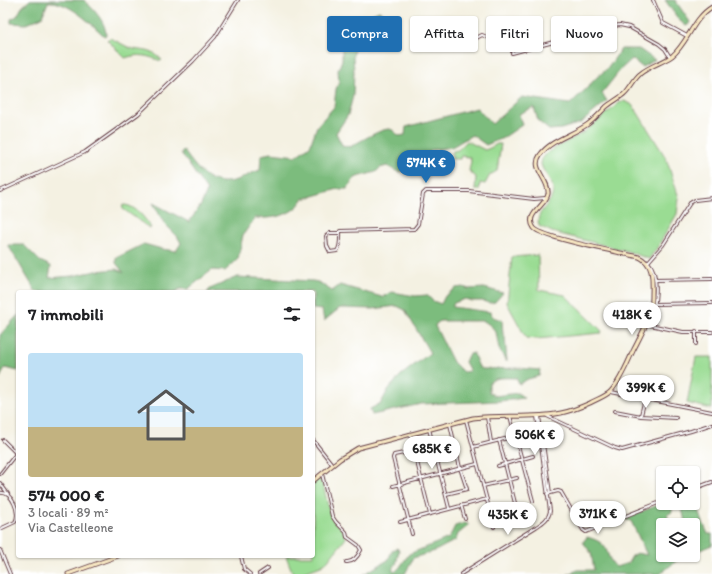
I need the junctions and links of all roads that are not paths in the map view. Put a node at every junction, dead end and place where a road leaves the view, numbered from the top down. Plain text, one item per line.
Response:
1 (238, 0) edge
2 (653, 0) edge
3 (712, 7) edge
4 (687, 36) junction
5 (512, 53) dead end
6 (670, 57) junction
7 (0, 191) edge
8 (547, 198) junction
9 (712, 198) edge
10 (340, 233) junction
11 (648, 262) junction
12 (712, 279) edge
13 (655, 280) junction
14 (712, 303) edge
15 (655, 304) junction
16 (648, 324) junction
17 (696, 331) junction
18 (712, 332) edge
19 (696, 344) dead end
20 (610, 392) junction
21 (645, 399) junction
22 (615, 411) dead end
23 (712, 412) edge
24 (546, 415) junction
25 (510, 416) junction
26 (538, 416) junction
27 (641, 416) junction
28 (486, 417) junction
29 (676, 418) dead end
30 (466, 420) junction
31 (450, 424) junction
32 (712, 424) edge
33 (429, 429) junction
34 (410, 434) junction
35 (516, 436) junction
36 (3, 440) dead end
37 (499, 440) junction
38 (491, 442) junction
39 (315, 443) edge
40 (473, 447) junction
41 (414, 451) junction
42 (533, 456) dead end
43 (522, 460) junction
44 (332, 464) junction
45 (477, 464) junction
46 (505, 464) junction
47 (498, 466) dead end
48 (460, 468) junction
49 (322, 473) junction
50 (0, 474) edge
51 (440, 474) junction
52 (517, 478) dead end
53 (315, 479) edge
54 (421, 479) junction
55 (509, 480) junction
56 (712, 482) edge
57 (0, 484) edge
58 (400, 484) junction
59 (393, 486) dead end
60 (483, 486) junction
61 (700, 486) edge
62 (0, 493) edge
63 (446, 494) junction
64 (548, 494) junction
65 (9, 496) junction
66 (486, 499) junction
67 (533, 501) dead end
68 (656, 504) edge
69 (461, 505) junction
70 (516, 507) dead end
71 (449, 508) junction
72 (16, 510) edge
73 (430, 514) junction
74 (409, 519) junction
75 (465, 519) dead end
76 (16, 520) edge
77 (400, 522) dead end
78 (494, 527) dead end
79 (0, 529) edge
80 (412, 534) dead end
81 (0, 550) edge
82 (112, 558) edge
83 (241, 558) edge
84 (346, 562) dead end
85 (268, 568) dead end
86 (10, 574) edge
87 (68, 574) edge
88 (250, 574) edge
89 (259, 574) edge
90 (461, 574) edge

1 - 7 street
2 - 4 street
3 - 4 street
4 - 6 street
5 - 6 street
6 - 8 street
8 - 10 street
8 - 11 street
9 - 11 street
10 - 10 street
11 - 13 street
11 - 16 street
12 - 13 street
13 - 15 street
14 - 15 street
15 - 16 street
16 - 17 street
16 - 20 street
17 - 18 street
17 - 19 street
20 - 21 street
20 - 24 street
21 - 23 street
21 - 27 street
22 - 27 street
24 - 26 street
24 - 32 street
25 - 26 street
25 - 28 street
25 - 35 street
26 - 64 street
27 - 29 street
28 - 30 street
28 - 38 street
30 - 31 street
30 - 40 street
31 - 33 street
31 - 48 street
33 - 34 street
33 - 51 street
34 - 41 street
34 - 44 street
35 - 37 street
35 - 43 street
36 - 50 street
37 - 38 street
37 - 46 street
38 - 40 street
39 - 44 street
40 - 45 street
41 - 54 street
41 - 58 street
42 - 43 street
43 - 46 street
43 - 67 street
44 - 49 street
45 - 48 street
45 - 60 street
46 - 47 street
46 - 55 street
48 - 51 street
48 - 63 street
49 - 53 street
49 - 84 street
51 - 54 street
51 - 63 street
52 - 55 street
54 - 58 street
54 - 73 street
55 - 60 street
55 - 70 street
56 - 61 street
57 - 65 street
58 - 59 street
58 - 74 street
60 - 66 street
62 - 65 street
63 - 71 street
64 - 68 street
64 - 90 street
65 - 72 street
66 - 69 street
66 - 78 street
69 - 71 street
69 - 75 street
71 - 73 street
73 - 74 street
74 - 77 street
74 - 80 street
76 - 79 street
81 - 86 street
82 - 87 street
83 - 88 street
85 - 89 street

